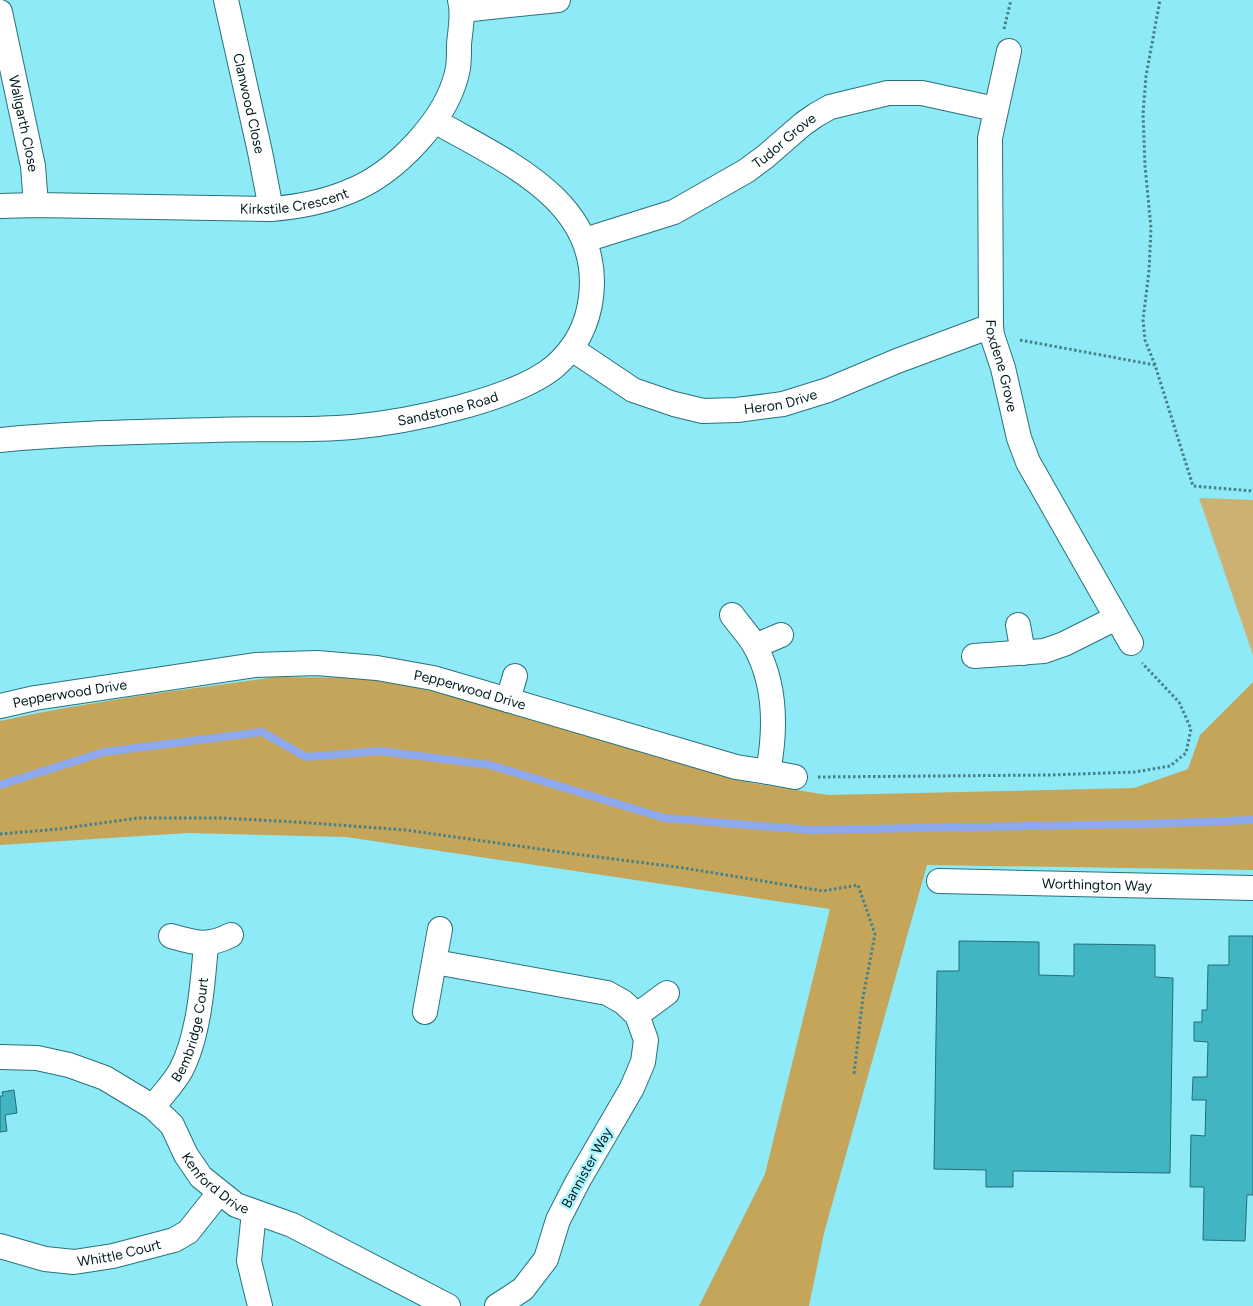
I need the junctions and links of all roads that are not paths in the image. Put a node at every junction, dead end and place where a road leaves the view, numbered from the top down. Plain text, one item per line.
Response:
1 (226, 0) edge
2 (558, 0) edge
3 (461, 5) edge
4 (0, 12) edge
5 (1009, 51) dead end
6 (995, 109) junction
7 (435, 121) junction
8 (36, 205) junction
9 (0, 206) edge
10 (270, 209) junction
11 (585, 240) junction
12 (991, 330) junction
13 (572, 349) junction
14 (0, 440) edge
15 (1110, 609) junction
16 (732, 615) dead end
17 (1018, 624) dead end
18 (781, 635) dead end
19 (1131, 643) road end
20 (755, 646) junction
21 (1023, 652) junction
22 (974, 656) dead end
23 (515, 676) dead end
24 (508, 700) junction
25 (0, 706) edge
26 (768, 772) junction
27 (795, 777) road end
28 (939, 880) dead end
29 (1253, 888) edge
30 (440, 928) dead end
31 (231, 935) dead end
32 (171, 936) dead end
33 (206, 944) junction
34 (435, 962) junction
35 (667, 993) dead end
36 (425, 1012) dead end
37 (638, 1015) junction
38 (0, 1057) edge
39 (153, 1107) junction
40 (219, 1193) junction
41 (254, 1212) junction
42 (0, 1246) edge
43 (260, 1306) edge
44 (448, 1306) edge
45 (497, 1306) edge

1 - 10 street, Clanwood Close
2 - 3 street
3 - 7 street, Kirkstile Crescent
4 - 8 street, Wallgarth Close
5 - 6 street, Foxdene Grove
6 - 11 street, Tudor Grove
6 - 12 street, Foxdene Grove
7 - 10 street, Kirkstile Crescent
7 - 11 street, Sandstone Road
8 - 9 street, Kirkstile Crescent
8 - 10 street, Kirkstile Crescent
11 - 13 street, Sandstone Road
12 - 13 street, Heron Drive
12 - 15 street, Foxdene Grove
13 - 14 street, Sandstone Road
15 - 19 street, Foxdene Grove
15 - 21 street
16 - 20 street
17 - 21 street
18 - 20 street
20 - 26 street
21 - 22 street
23 - 24 street
24 - 25 street, Pepperwood Drive
24 - 26 street, Pepperwood Drive
26 - 27 street, Pepperwood Drive
28 - 29 street, Worthington Way
30 - 34 street
31 - 33 street
32 - 33 street
33 - 39 street, Bembridge Court
34 - 36 street
34 - 37 street
35 - 37 street
37 - 45 street, Bannister Way
38 - 39 street, Kenford Drive
39 - 40 street, Kenford Drive
40 - 41 street, Kenford Drive
40 - 42 street, Whittle Court
41 - 43 street
41 - 44 street, Kenford Drive

